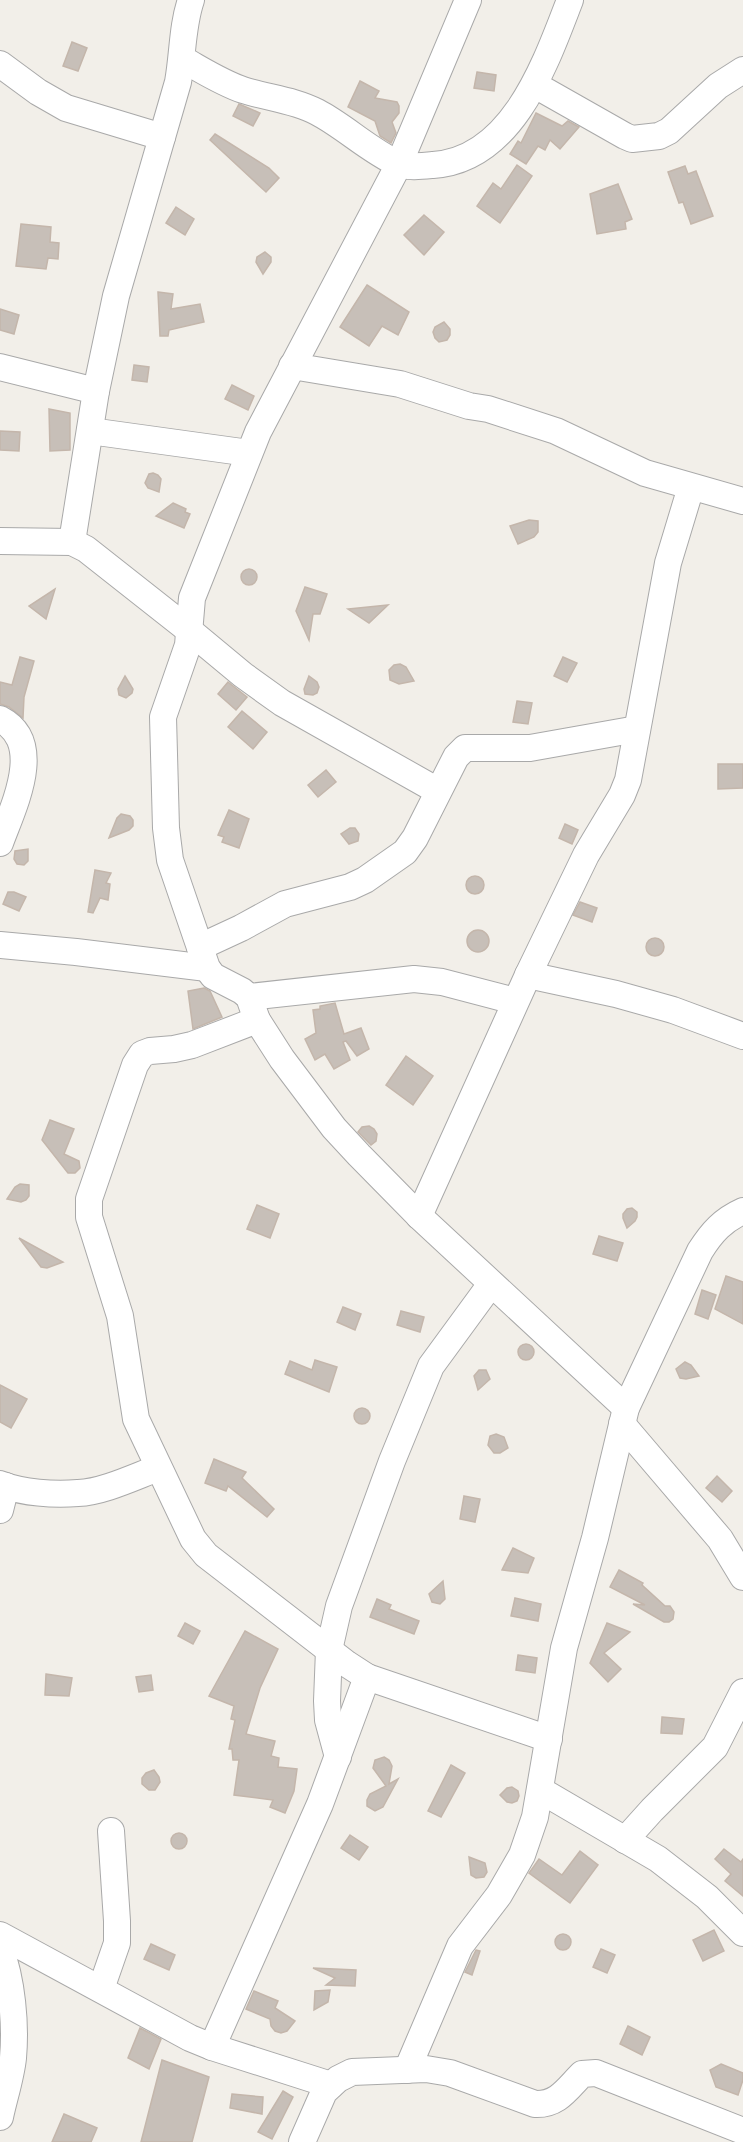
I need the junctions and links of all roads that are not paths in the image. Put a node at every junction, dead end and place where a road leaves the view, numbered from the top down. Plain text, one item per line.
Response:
1 (191, 0) edge
2 (468, 0) edge
3 (570, 0) edge
4 (183, 59) junction
5 (0, 64) edge
6 (743, 70) edge
7 (535, 86) junction
8 (162, 137) junction
9 (399, 164) junction
10 (292, 366) junction
11 (0, 367) edge
12 (96, 390) junction
13 (90, 431) junction
14 (249, 453) junction
15 (691, 487) junction
16 (743, 501) edge
17 (0, 541) edge
18 (72, 542) junction
19 (190, 631) junction
20 (0, 719) edge
21 (637, 729) junction
22 (438, 792) junction
23 (0, 843) edge
24 (0, 945) edge
25 (204, 957) junction
26 (528, 975) junction
27 (515, 1001) junction
28 (253, 1009) junction
29 (743, 1036) edge
30 (743, 1211) edge
31 (419, 1216) junction
32 (491, 1284) junction
33 (624, 1416) junction
34 (158, 1468) junction
35 (2, 1494) edge
36 (743, 1577) edge
37 (329, 1650) junction
38 (367, 1677) junction
39 (743, 1692) edge
40 (549, 1739) junction
41 (338, 1756) junction
42 (540, 1790) junction
43 (111, 1831) dead end
44 (625, 1840) junction
45 (743, 1933) edge
46 (0, 1935) edge
47 (0, 1948) edge
48 (101, 1989) junction
49 (212, 2047) junction
50 (406, 2070) junction
51 (332, 2085) junction
52 (0, 2117) edge
53 (743, 2131) edge
54 (302, 2142) edge

1 - 4 street
2 - 9 street
3 - 7 street
4 - 8 street
4 - 9 street
5 - 8 street
6 - 7 street
7 - 9 street
8 - 12 street
9 - 10 street
10 - 14 street
10 - 15 street
11 - 12 street
12 - 13 street
13 - 14 street
13 - 18 street
14 - 19 street
15 - 16 street
15 - 21 street
17 - 18 street
18 - 19 street
19 - 22 street
19 - 25 street
20 - 23 street
21 - 22 street
21 - 26 street
22 - 25 street
24 - 25 street
25 - 28 street
26 - 27 street
26 - 29 street
27 - 28 street
27 - 31 street
28 - 31 street
28 - 34 street
30 - 33 street
31 - 32 street
32 - 33 street
32 - 37 street
33 - 36 street
33 - 40 street
34 - 35 street
34 - 37 street
37 - 38 street
37 - 41 street
38 - 40 street
38 - 41 street
39 - 44 street
40 - 42 street
41 - 49 street
42 - 44 street
42 - 50 street
43 - 48 street
44 - 45 street
46 - 48 street
47 - 52 street
48 - 49 street
49 - 51 street
50 - 51 street
50 - 53 street
51 - 54 street

